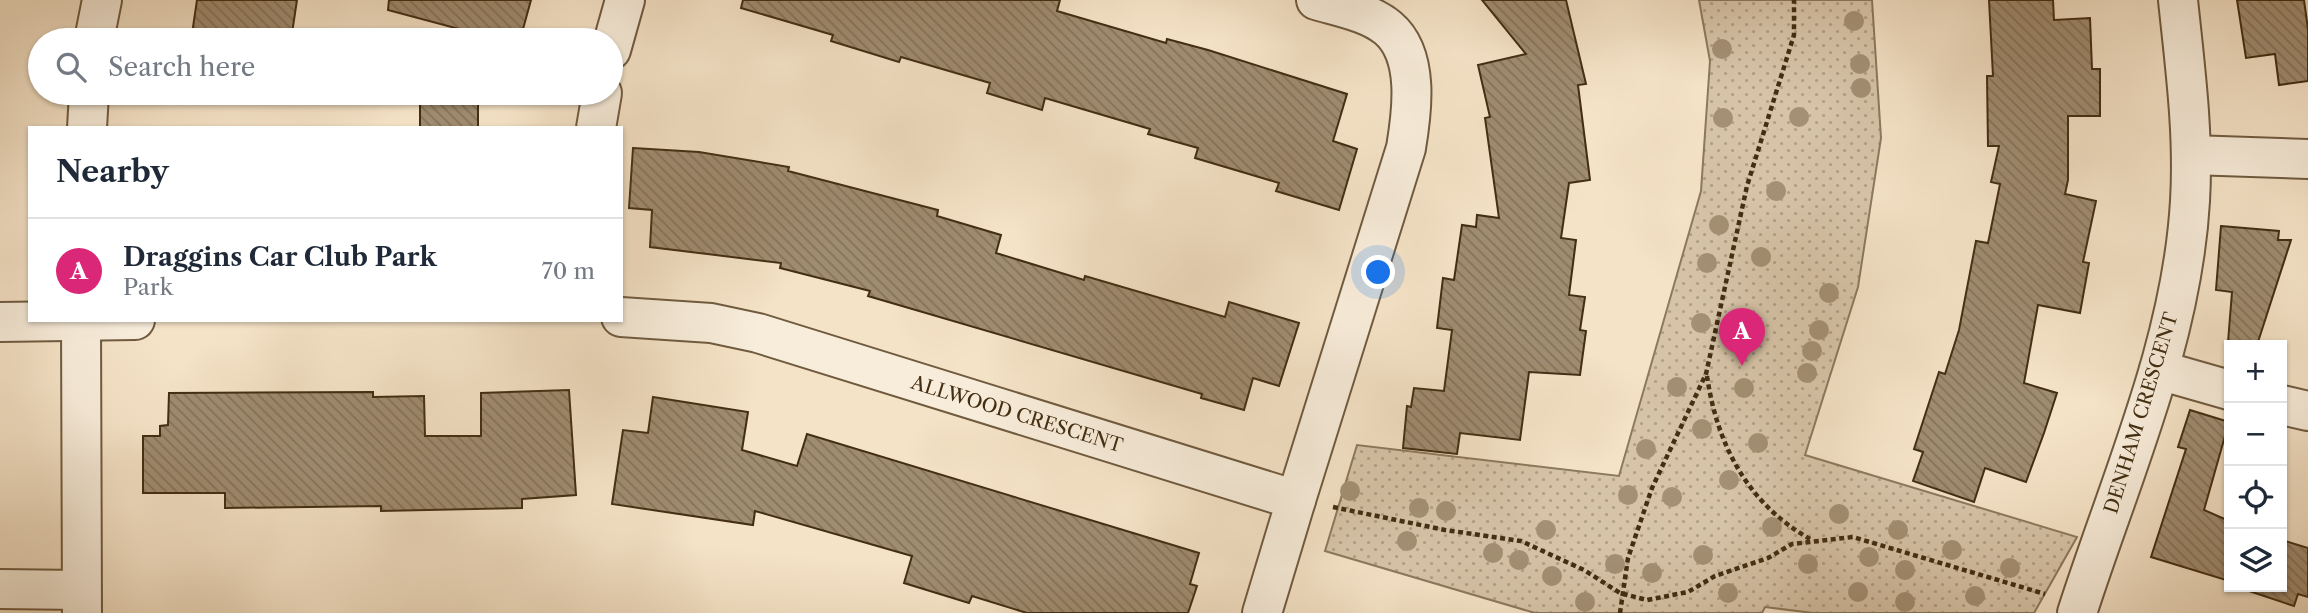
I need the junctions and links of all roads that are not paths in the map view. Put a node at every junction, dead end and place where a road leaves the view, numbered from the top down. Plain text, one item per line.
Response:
1 (102, 0) edge
2 (625, 0) edge
3 (1316, 0) edge
4 (2178, 0) edge
5 (96, 28) edge
6 (617, 28) edge
7 (88, 105) edge
8 (600, 105) edge
9 (87, 126) edge
10 (596, 126) edge
11 (2191, 155) junction
12 (2308, 159) edge
13 (623, 317) edge
14 (0, 322) edge
15 (28, 322) edge
16 (81, 322) edge
17 (2159, 370) junction
18 (2224, 389) edge
19 (2287, 406) edge
20 (2308, 411) edge
21 (1300, 484) junction
22 (0, 589) edge
23 (2081, 599) edge
24 (81, 601) edge
25 (1262, 613) edge

1 - 5 street
2 - 6 street
3 - 21 street
4 - 11 street, DENHAM CRESCENT
7 - 9 street
8 - 10 street
11 - 12 street
11 - 17 street, DENHAM CRESCENT
13 - 21 street, ALLWOOD CRESCENT
14 - 15 street
16 - 24 street
17 - 18 street
17 - 23 street, DENHAM CRESCENT
19 - 20 street
21 - 25 street
22 - 24 street

